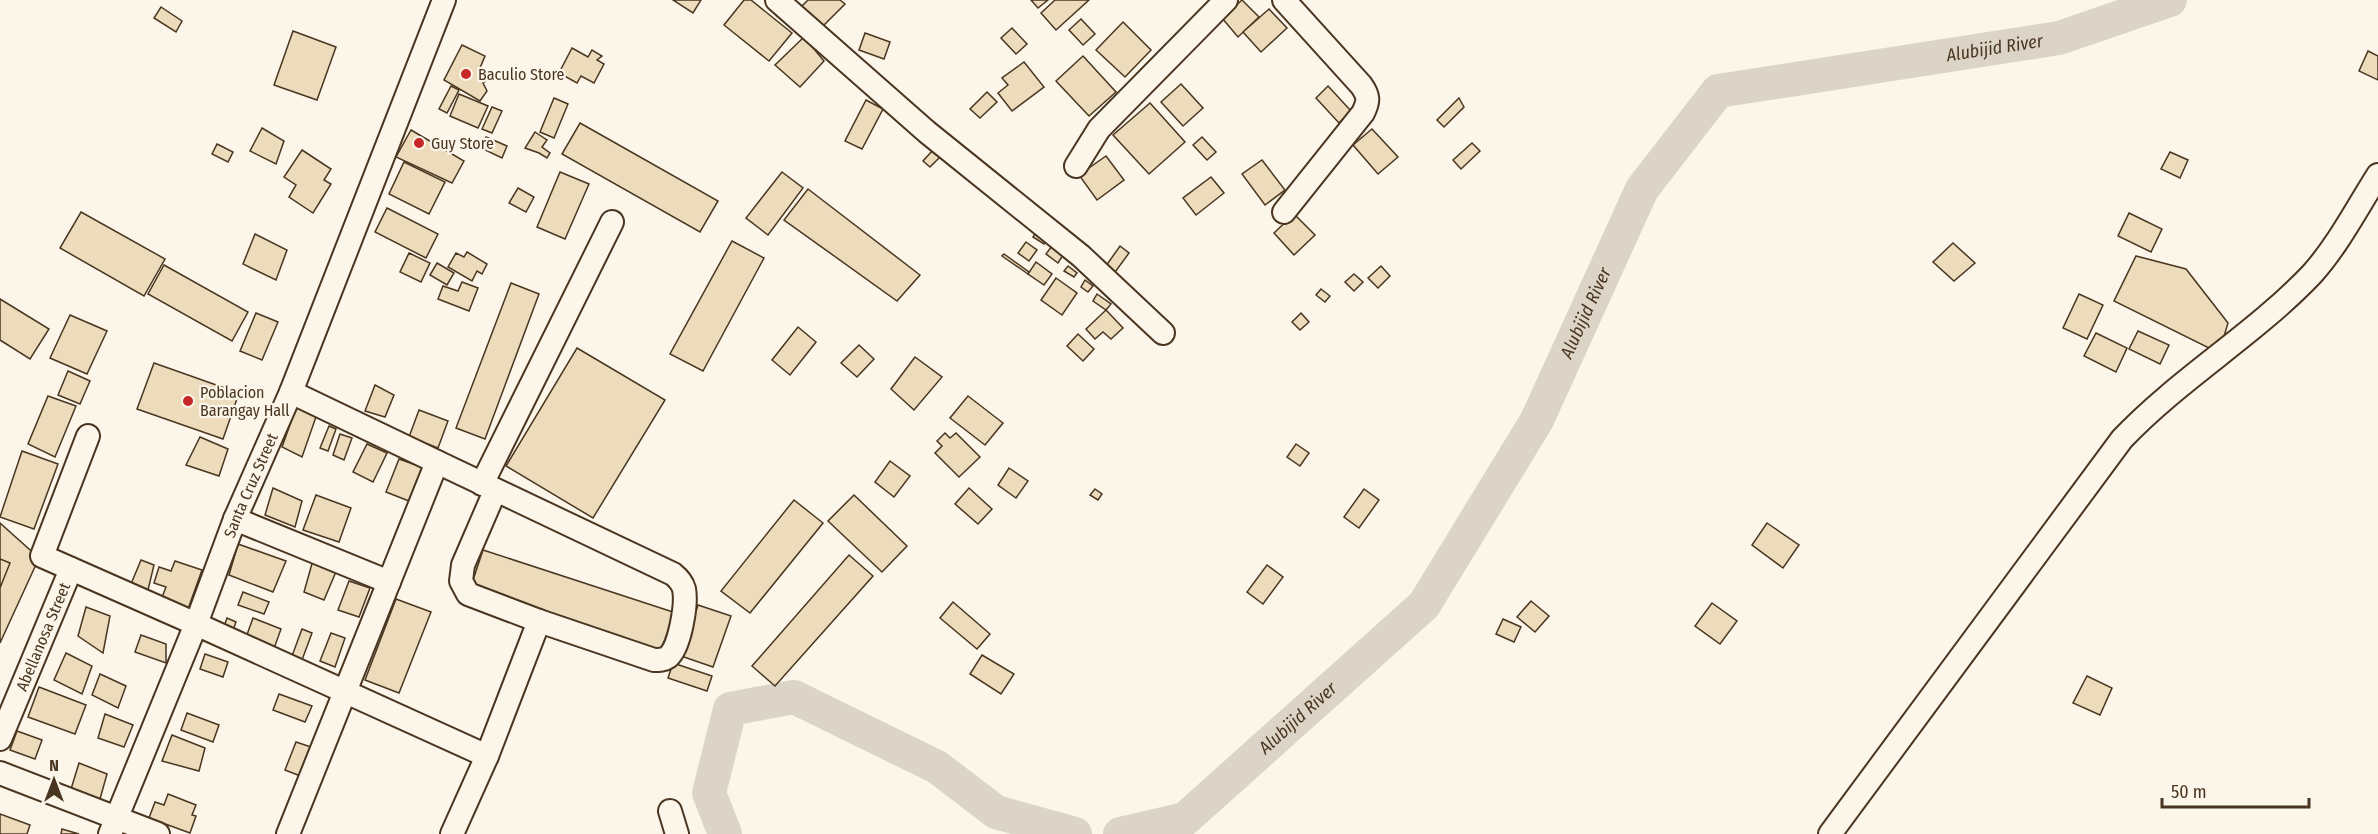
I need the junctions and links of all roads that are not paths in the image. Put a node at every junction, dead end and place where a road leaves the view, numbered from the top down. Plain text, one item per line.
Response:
1 (444, 0) edge
2 (777, 0) edge
3 (1226, 0) edge
4 (1284, 0) edge
5 (1076, 166) dead end
6 (2378, 175) edge
7 (1284, 212) dead end
8 (612, 222) dead end
9 (1163, 333) dead end
10 (291, 392) junction
11 (88, 436) dead end
12 (437, 462) junction
13 (488, 488) junction
14 (235, 519) junction
15 (71, 569) junction
16 (389, 582) junction
17 (539, 621) junction
18 (196, 624) junction
19 (344, 692) junction
20 (0, 739) edge
21 (487, 756) junction
22 (0, 773) edge
23 (670, 811) dead end
24 (113, 827) edge
25 (158, 834) edge
26 (288, 834) edge
27 (452, 834) edge
28 (676, 834) edge
29 (1830, 834) edge

1 - 10 street, Santa Cruz Street
2 - 9 street
3 - 5 street
4 - 7 street
6 - 29 street
8 - 13 street
10 - 12 street
10 - 14 street, Santa Cruz Street
11 - 15 street
12 - 13 street
12 - 16 street
13 - 17 street
13 - 17 street
14 - 16 street
14 - 18 street, Santa Cruz Street
15 - 18 street
15 - 20 street, Abellanosa Street
16 - 19 street
17 - 21 street
18 - 19 street
18 - 24 street, Santa Cruz Street
19 - 21 street
19 - 26 street
21 - 27 street
22 - 24 street
23 - 28 street
24 - 25 street

